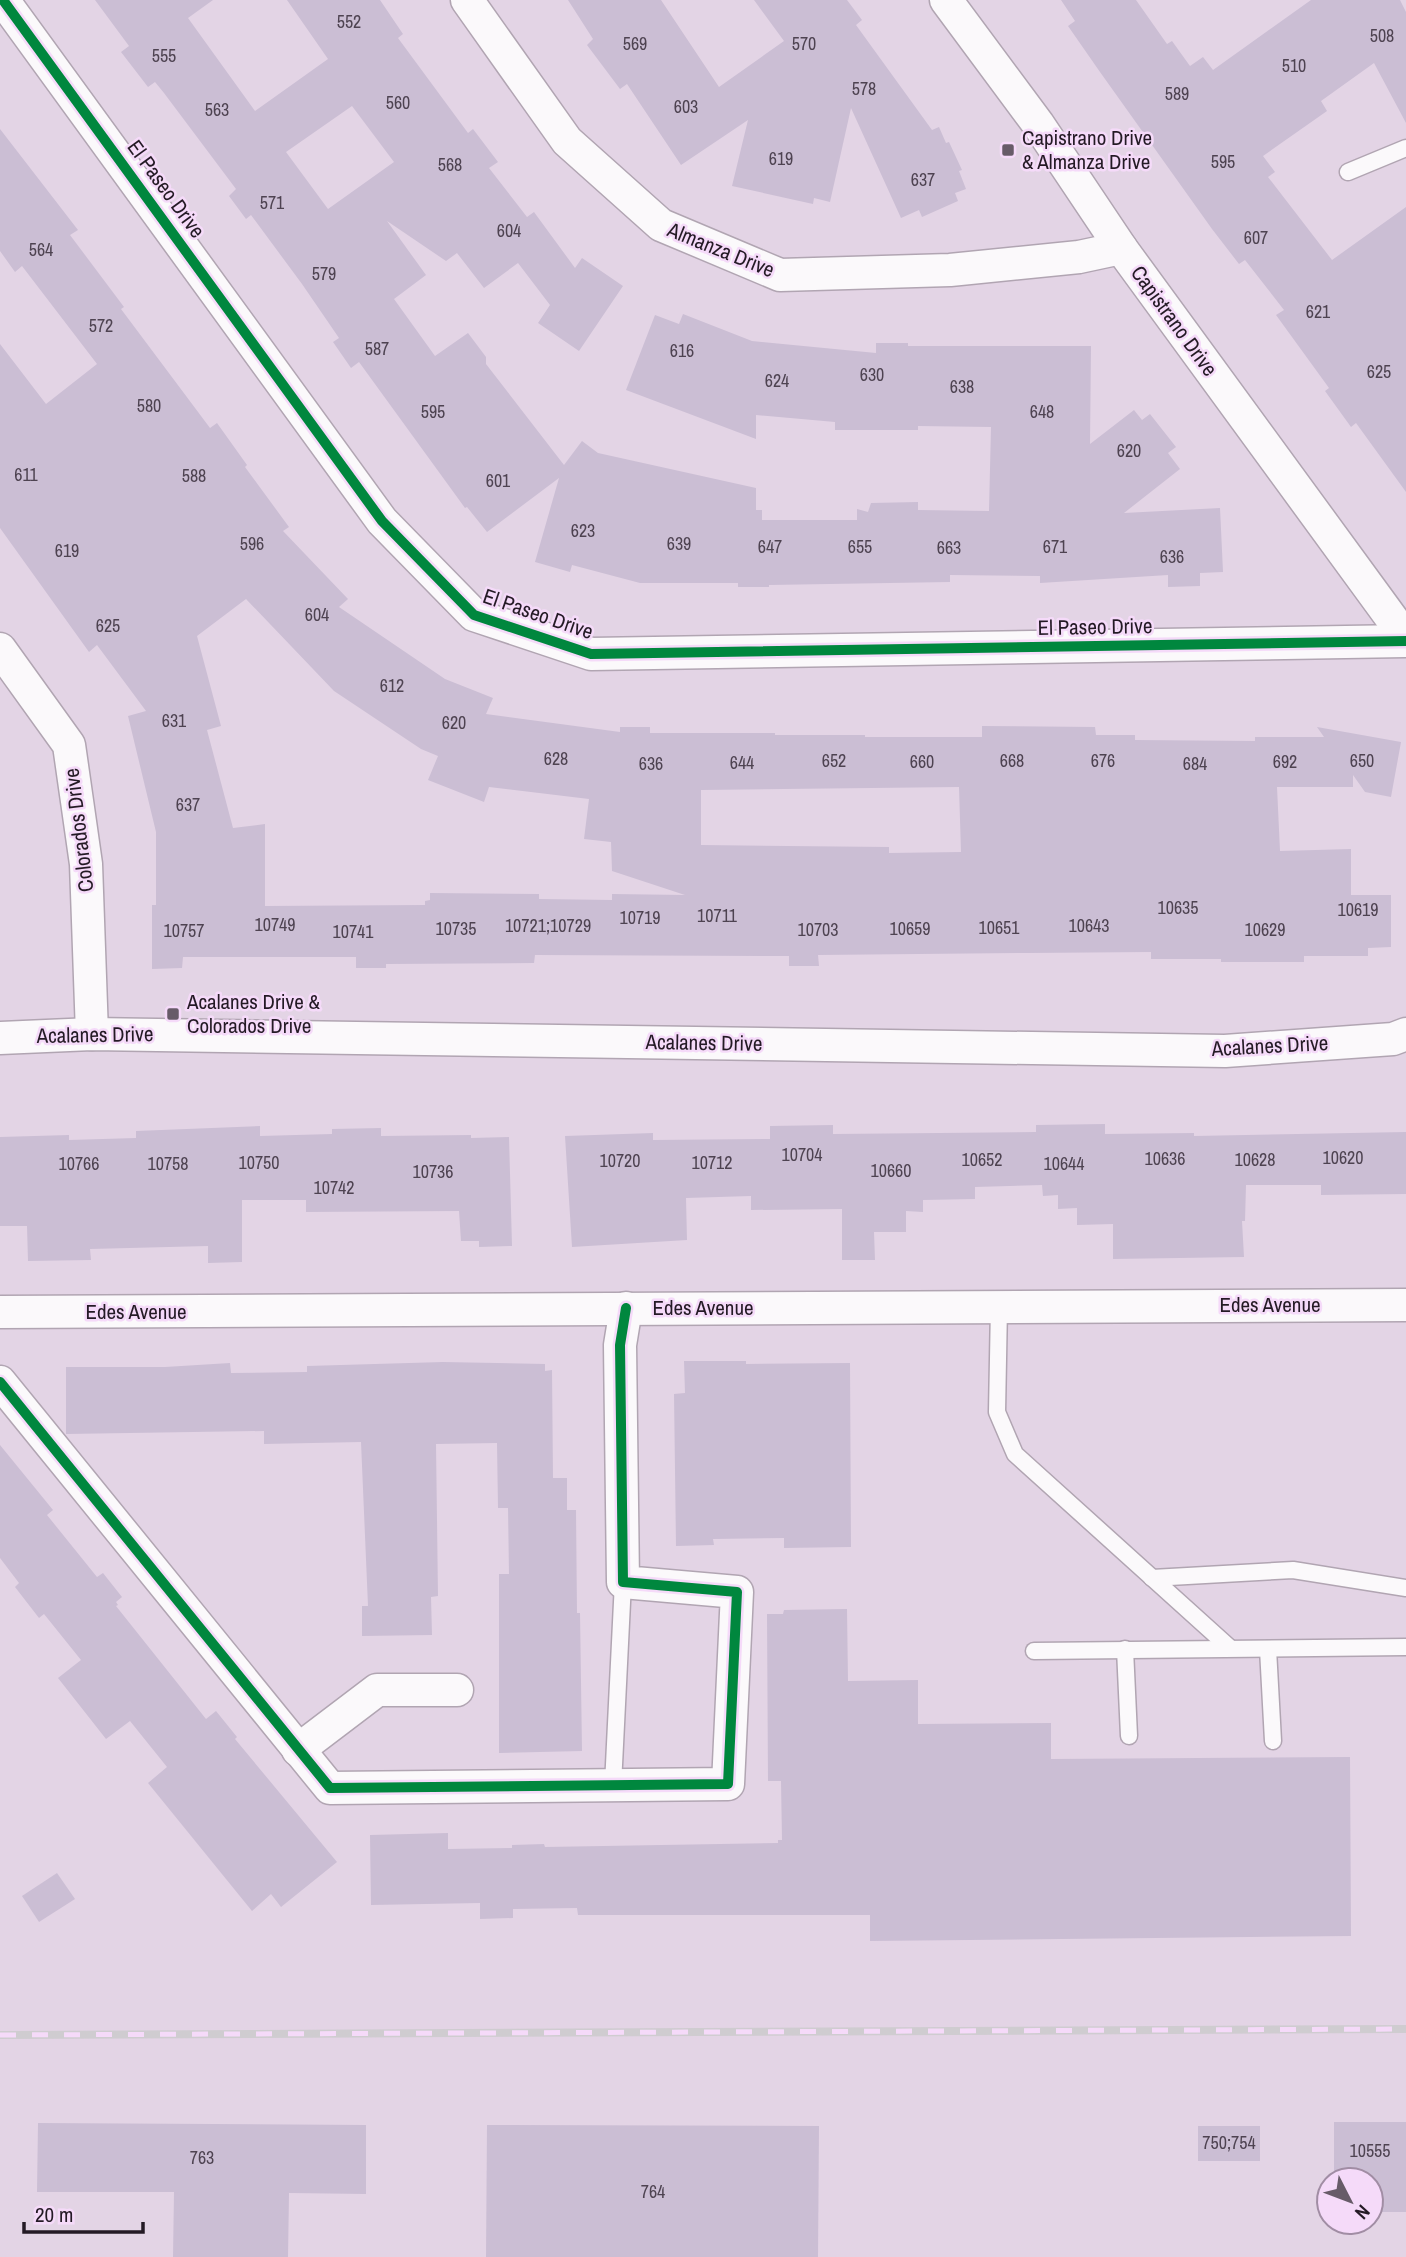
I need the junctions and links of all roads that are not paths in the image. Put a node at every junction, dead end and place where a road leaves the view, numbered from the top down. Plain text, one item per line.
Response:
1 (3, 0) edge
2 (467, 0) edge
3 (946, 0) edge
4 (1406, 148) edge
5 (1348, 172) dead end
6 (1121, 248) junction
7 (1406, 640) edge
8 (0, 649) edge
9 (92, 1034) junction
10 (1406, 1034) edge
11 (0, 1038) edge
12 (1406, 1305) edge
13 (999, 1306) junction
14 (626, 1308) junction
15 (0, 1312) edge
16 (0, 1382) edge
17 (1152, 1578) junction
18 (623, 1582) junction
19 (1406, 1588) edge
20 (1406, 1647) edge
21 (1230, 1648) junction
22 (1125, 1649) junction
23 (1268, 1649) junction
24 (1034, 1651) dead end
25 (457, 1690) dead end
26 (1129, 1736) dead end
27 (1273, 1741) dead end
28 (298, 1749) junction
29 (603, 1786) junction

1 - 7 street, El Paseo Drive
2 - 6 street, Almanza Drive
3 - 6 street, Capistrano Drive
4 - 5 lane
6 - 7 street, Capistrano Drive
8 - 9 street, Colorados Drive
9 - 10 street, Acalanes Drive
9 - 11 street, Acalanes Drive
12 - 13 street, Edes Avenue
13 - 14 street, Edes Avenue
13 - 17 lane
14 - 15 street, Edes Avenue
14 - 18 street
16 - 28 street
17 - 19 lane
17 - 21 lane
18 - 29 lane
18 - 29 street
20 - 23 lane
21 - 22 lane
21 - 23 lane
22 - 24 lane
22 - 26 lane
23 - 27 lane
25 - 28 street
28 - 29 street

